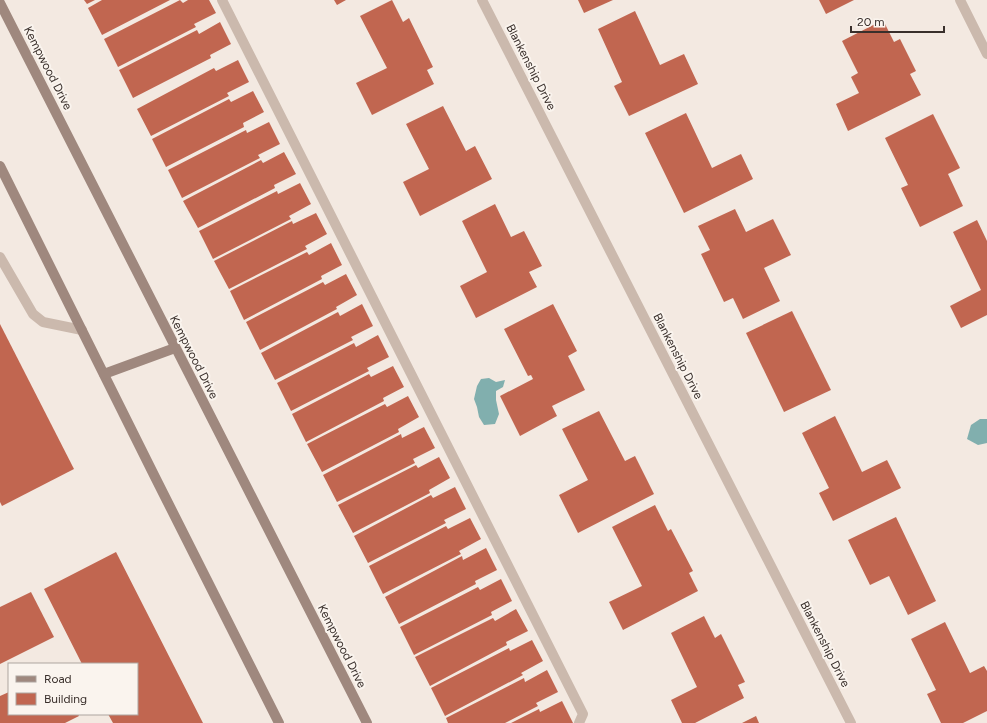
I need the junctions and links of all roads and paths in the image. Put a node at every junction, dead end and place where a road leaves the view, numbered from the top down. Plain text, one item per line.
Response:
1 (222, 0) edge
2 (482, 0) edge
3 (960, 0) edge
4 (0, 3) edge
5 (987, 54) edge
6 (0, 166) edge
7 (0, 257) edge
8 (82, 330) junction
9 (175, 348) junction
10 (104, 374) junction
11 (279, 723) edge
12 (367, 723) edge
13 (579, 723) edge
14 (851, 723) edge

1 - 13 street
2 - 14 street, Blankenship Drive
3 - 5 street
4 - 9 main road, Kempwood Drive
6 - 8 main road
7 - 8 street
8 - 10 main road
9 - 10 main road
9 - 12 main road, Kempwood Drive
10 - 11 main road

